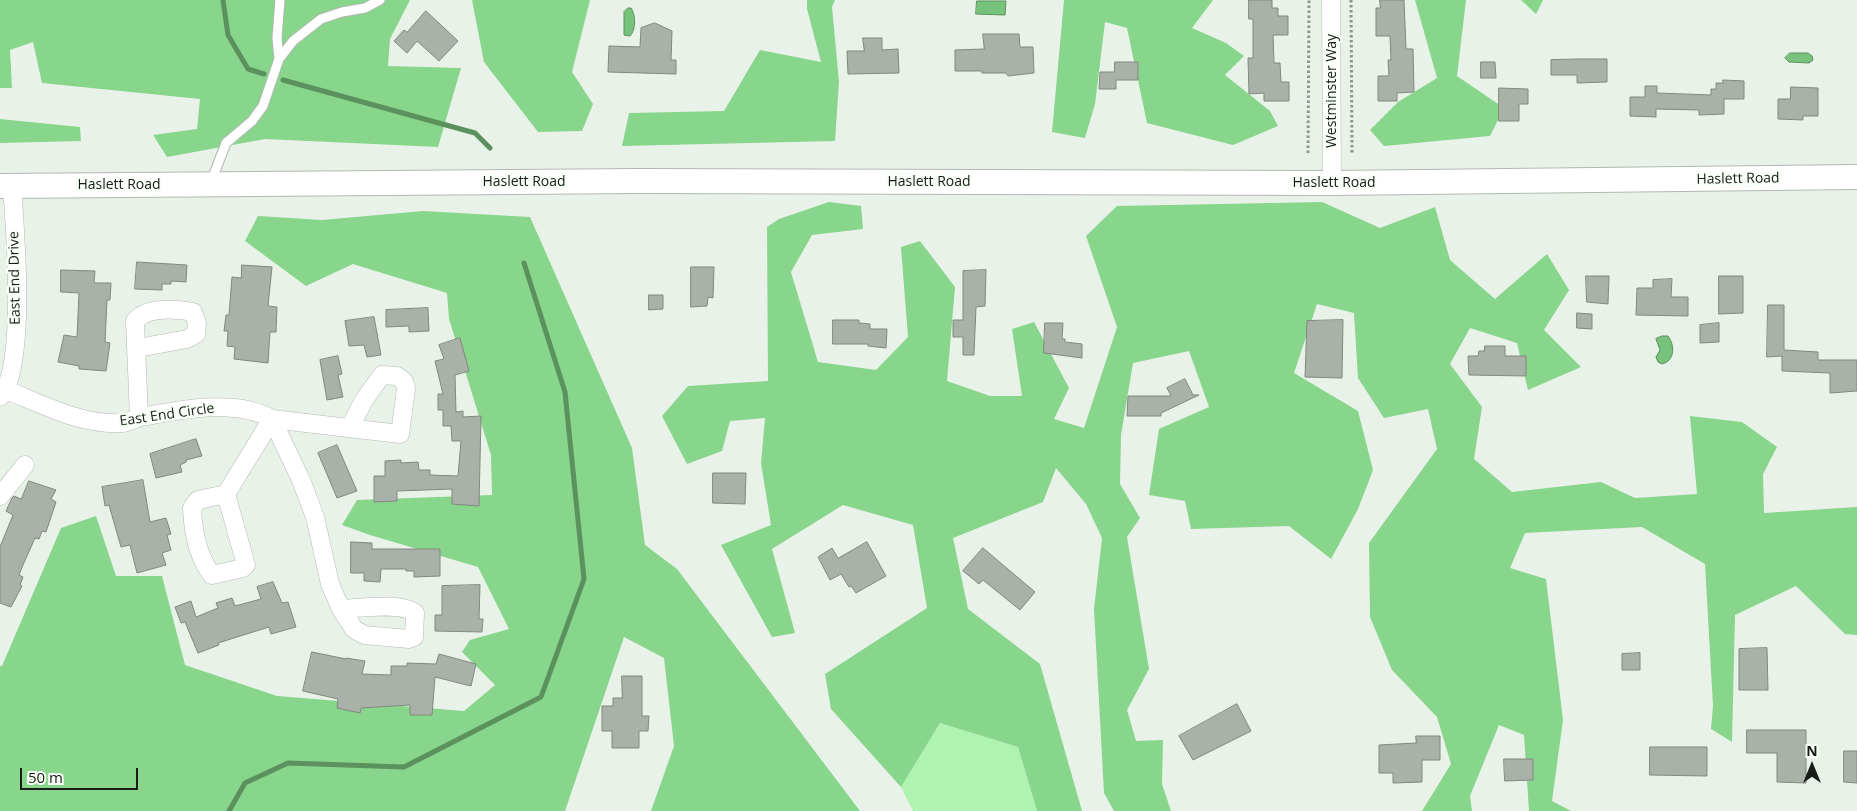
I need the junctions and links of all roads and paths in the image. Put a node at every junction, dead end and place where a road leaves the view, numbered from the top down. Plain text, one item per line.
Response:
1 (280, 0) edge
2 (380, 0) edge
3 (1309, 0) edge
4 (1331, 0) edge
5 (1351, 0) edge
6 (279, 59) junction
7 (1308, 153) dead end
8 (1352, 153) dead end
9 (1857, 178) edge
10 (1332, 183) junction
11 (210, 184) junction
12 (6, 186) edge
13 (138, 348) dead end
14 (3, 394) edge
15 (139, 418) junction
16 (272, 419) junction
17 (350, 427) dead end
18 (25, 465) dead end
19 (226, 494) dead end
20 (0, 496) edge
21 (341, 609) dead end

1 - 6 lane
2 - 6 lane
3 - 7 path
4 - 10 street, Westminster Way
5 - 8 path
6 - 11 lane
9 - 10 main road, Haslett Road
10 - 11 main road, Haslett Road
11 - 12 main road, Haslett Road
12 - 14 street, East End Drive
13 - 15 street
14 - 15 street, East End Circle
15 - 16 street, East End Circle
16 - 17 street, East End Circle
16 - 19 street
16 - 21 street
18 - 20 street

